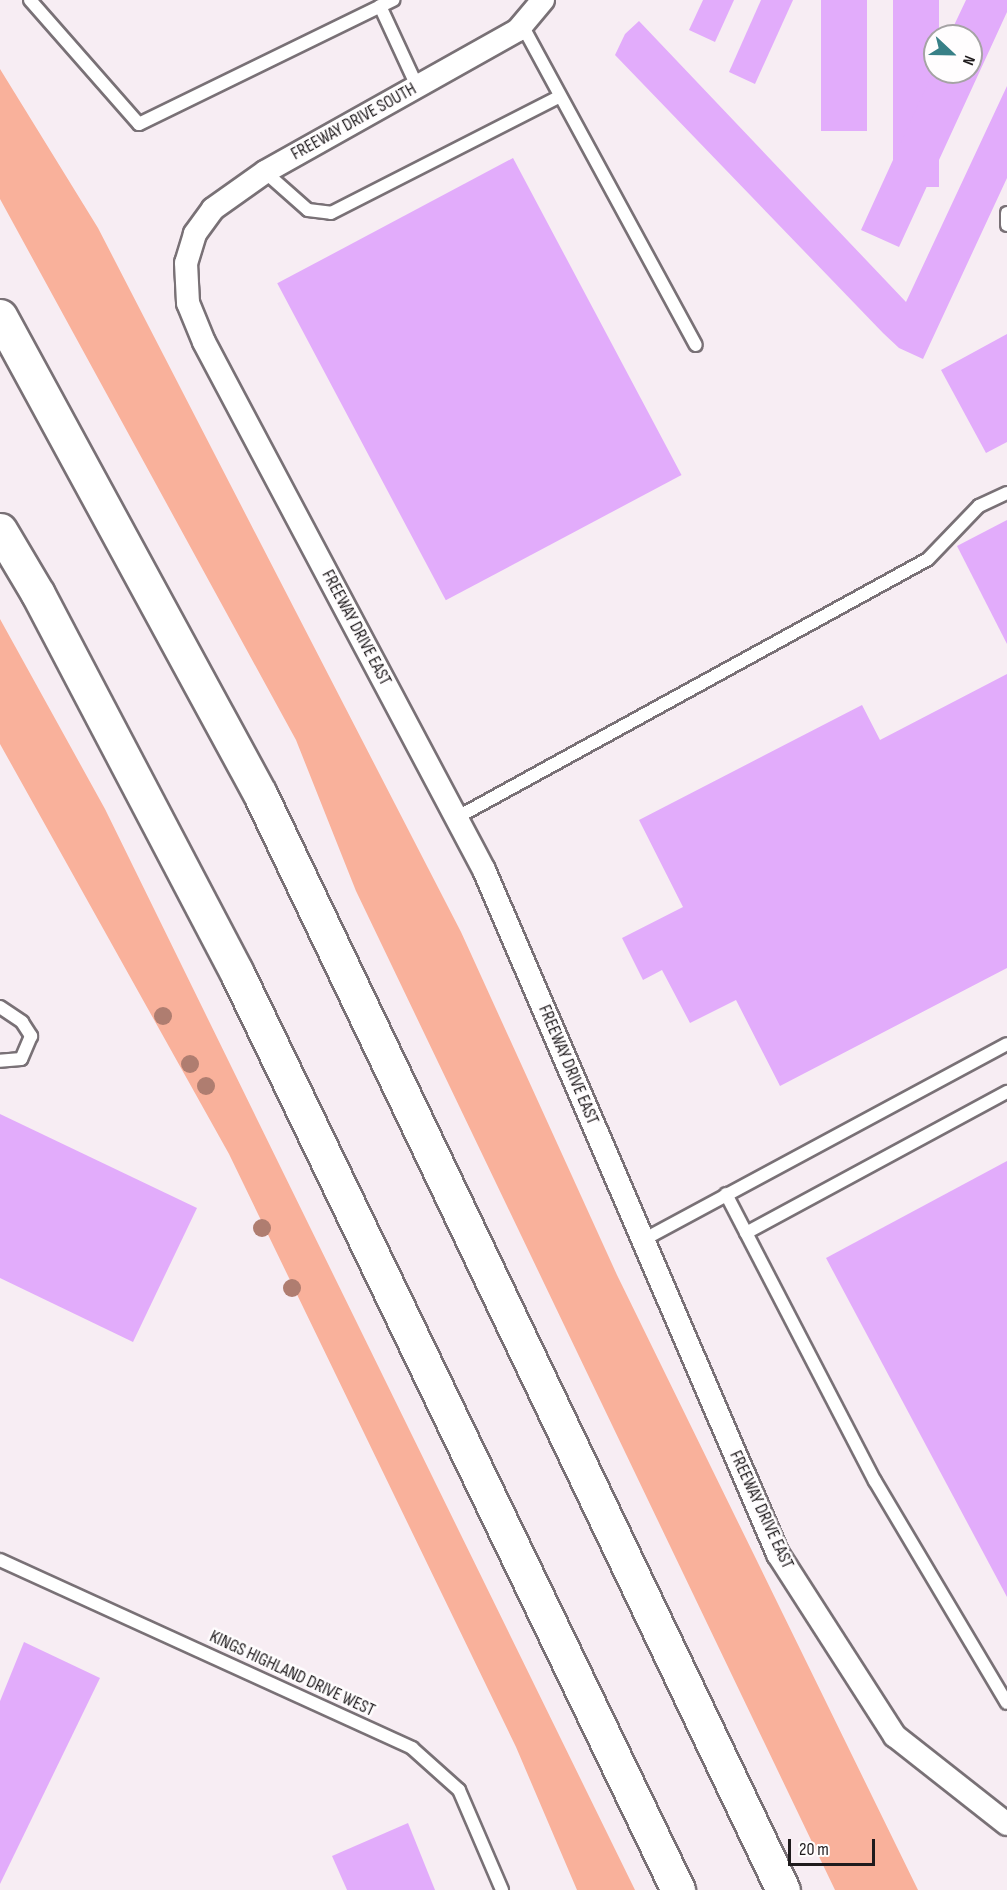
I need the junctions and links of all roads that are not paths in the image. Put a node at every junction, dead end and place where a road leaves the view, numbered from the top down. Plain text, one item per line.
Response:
1 (30, 0) edge
2 (393, 0) edge
3 (543, 0) edge
4 (380, 6) junction
5 (522, 26) junction
6 (417, 86) junction
7 (559, 97) junction
8 (265, 172) junction
9 (1007, 213) edge
10 (1007, 225) edge
11 (186, 263) joint
12 (0, 316) edge
13 (696, 345) dead end
14 (1007, 493) edge
15 (0, 530) edge
16 (456, 818) junction
17 (0, 1007) edge
18 (1007, 1044) edge
19 (0, 1061) edge
20 (1007, 1092) edge
21 (726, 1194) junction
22 (746, 1233) junction
23 (643, 1240) junction
24 (0, 1560) edge
25 (1007, 1703) edge
26 (1007, 1824) edge
27 (502, 1890) edge
28 (678, 1890) edge
29 (783, 1890) edge

1 - 4 lane
2 - 4 lane
3 - 5 street, FREEWAY DRIVE SOUTH
4 - 6 lane
5 - 6 street, FREEWAY DRIVE SOUTH
5 - 7 lane
6 - 8 street, FREEWAY DRIVE SOUTH
7 - 8 lane
7 - 13 lane
8 - 11 street, FREEWAY DRIVE SOUTH
9 - 10 lane
11 - 16 street, FREEWAY DRIVE EAST
12 - 29 highway
14 - 16 lane
15 - 28 highway
16 - 23 street, FREEWAY DRIVE EAST
17 - 19 lane
18 - 21 lane
20 - 22 lane
21 - 22 lane
21 - 23 lane
22 - 25 lane
23 - 26 street, FREEWAY DRIVE EAST
24 - 27 lane, KINGS HIGHLAND DRIVE WEST

